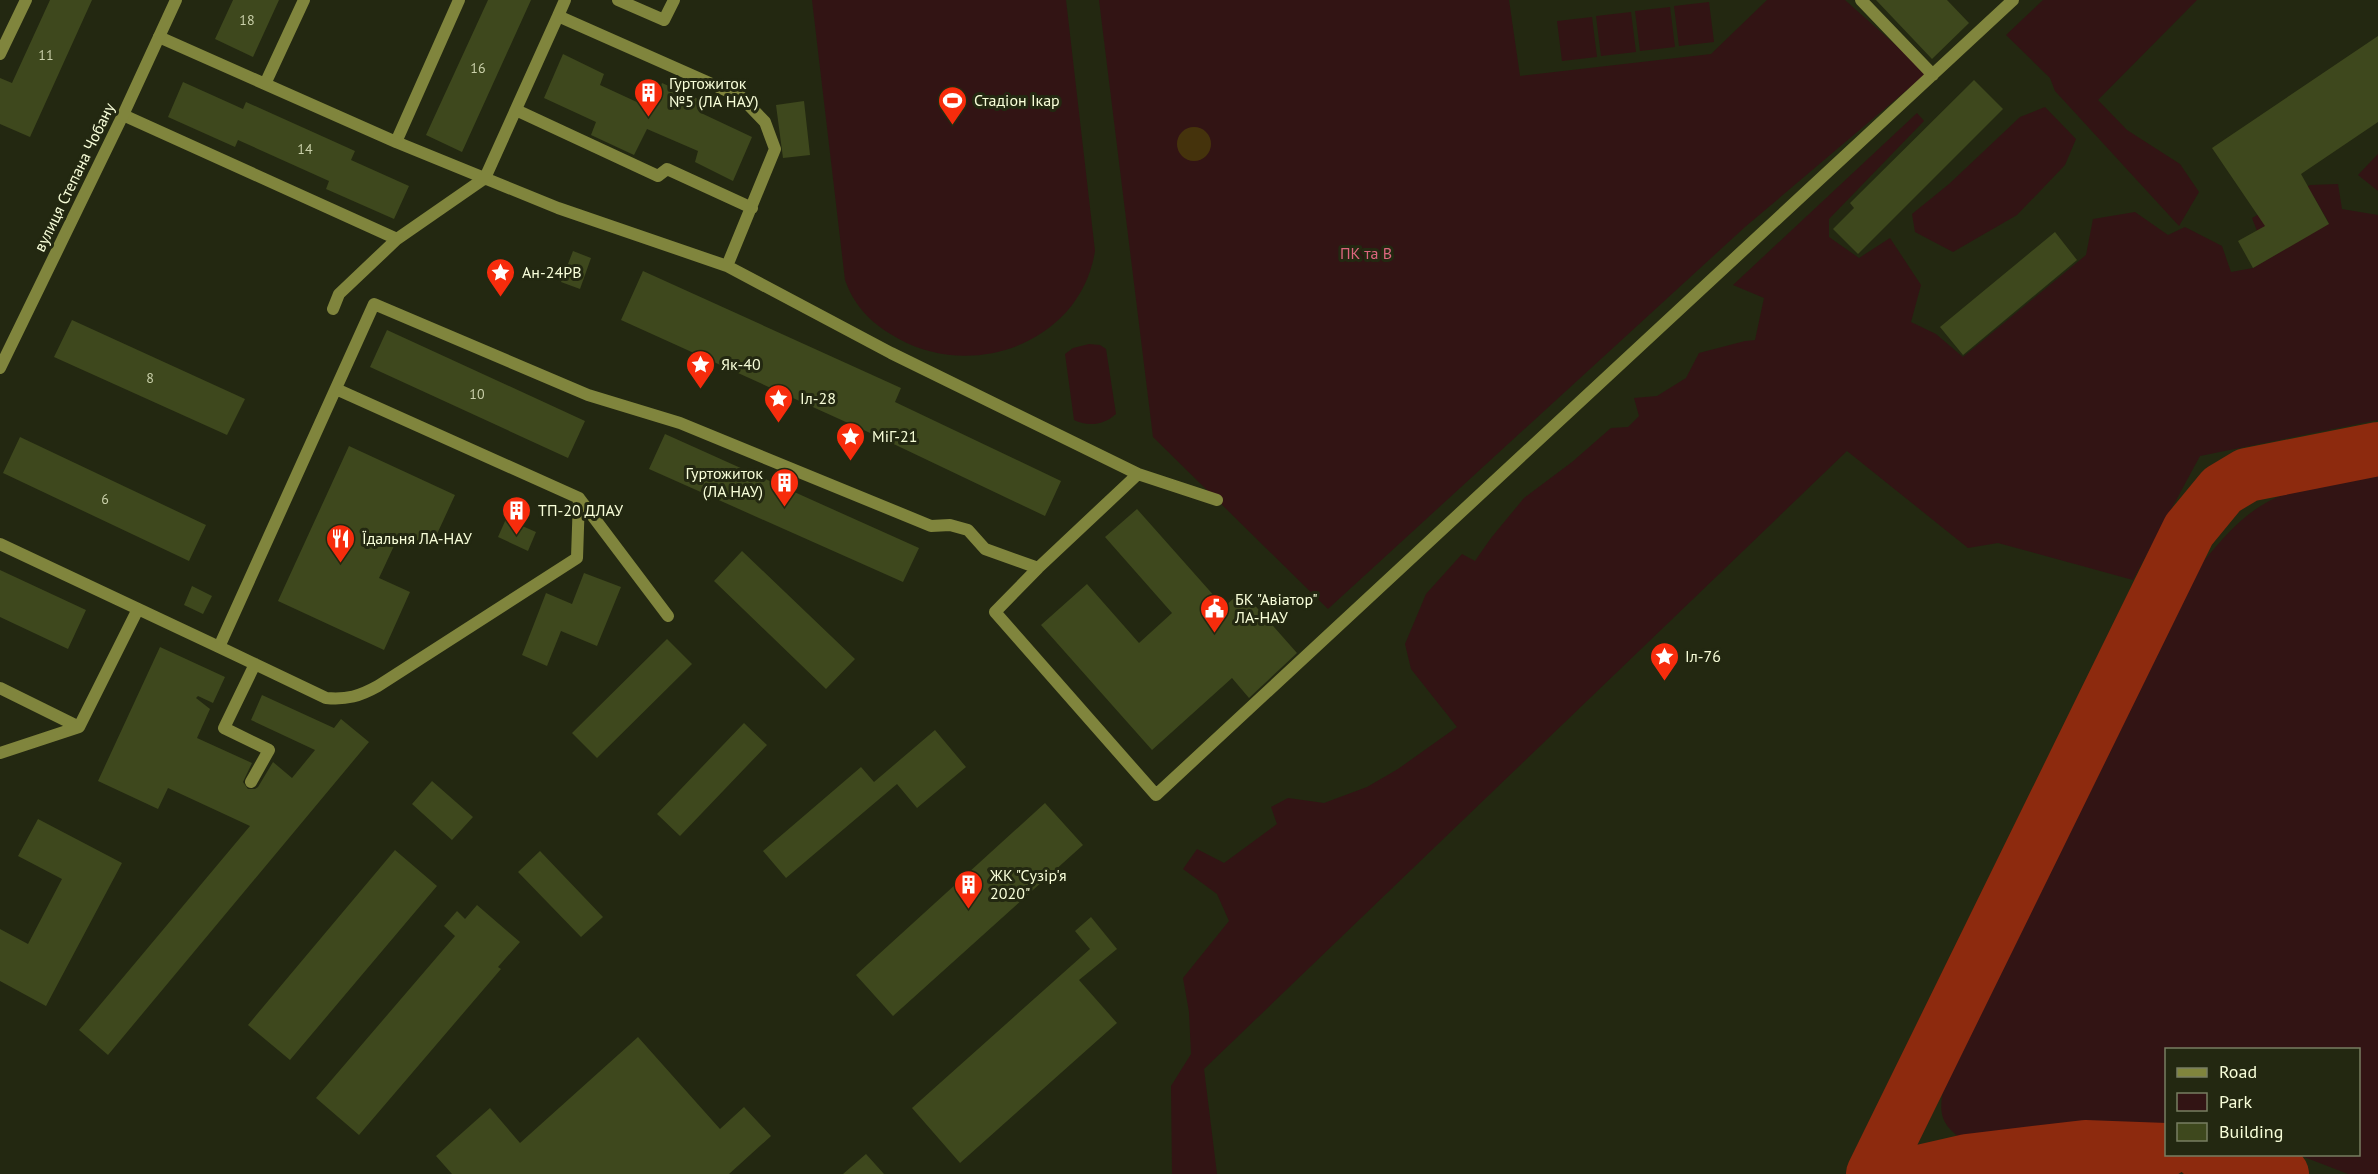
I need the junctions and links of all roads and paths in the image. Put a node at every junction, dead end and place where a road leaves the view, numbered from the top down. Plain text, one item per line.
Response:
1 (26, 0) edge
2 (176, 0) edge
3 (304, 0) edge
4 (459, 0) edge
5 (565, 0) edge
6 (618, 0) edge
7 (674, 0) edge
8 (1861, 0) edge
9 (2013, 0) edge
10 (558, 16) junction
11 (159, 37) junction
12 (0, 54) edge
13 (1933, 75) junction
14 (265, 84) junction
15 (516, 110) junction
16 (123, 115) junction
17 (396, 142) junction
18 (485, 178) junction
19 (752, 208) junction
20 (397, 239) junction
21 (727, 266) junction
22 (333, 309) dead end
23 (0, 368) edge
24 (336, 390) junction
25 (1138, 474) junction
26 (579, 498) junction
27 (1217, 500) dead end
28 (0, 544) edge
29 (1038, 568) junction
30 (138, 609) junction
31 (668, 616) dead end
32 (219, 647) junction
33 (255, 664) junction
34 (0, 688) edge
35 (79, 727) junction
36 (0, 753) edge
37 (251, 782) dead end

1 - 12 street
2 - 11 street, вулиця Степана Чобану
3 - 14 street
4 - 17 street
5 - 10 street
6 - 7 street
8 - 13 street
9 - 13 street
10 - 15 street
10 - 19 street
11 - 14 street
11 - 16 street, вулиця Степана Чобану
13 - 29 street
14 - 17 street
15 - 18 street
15 - 19 street
16 - 20 street
16 - 23 street, вулиця Степана Чобану
17 - 18 street
18 - 20 street
18 - 21 street
19 - 21 street
20 - 22 street
21 - 25 street
24 - 26 street
24 - 29 street
24 - 32 street
25 - 27 street
25 - 29 street
26 - 31 street
26 - 33 street
28 - 30 street
30 - 32 street
30 - 35 street
32 - 33 street
33 - 37 street
34 - 35 street
35 - 36 street

